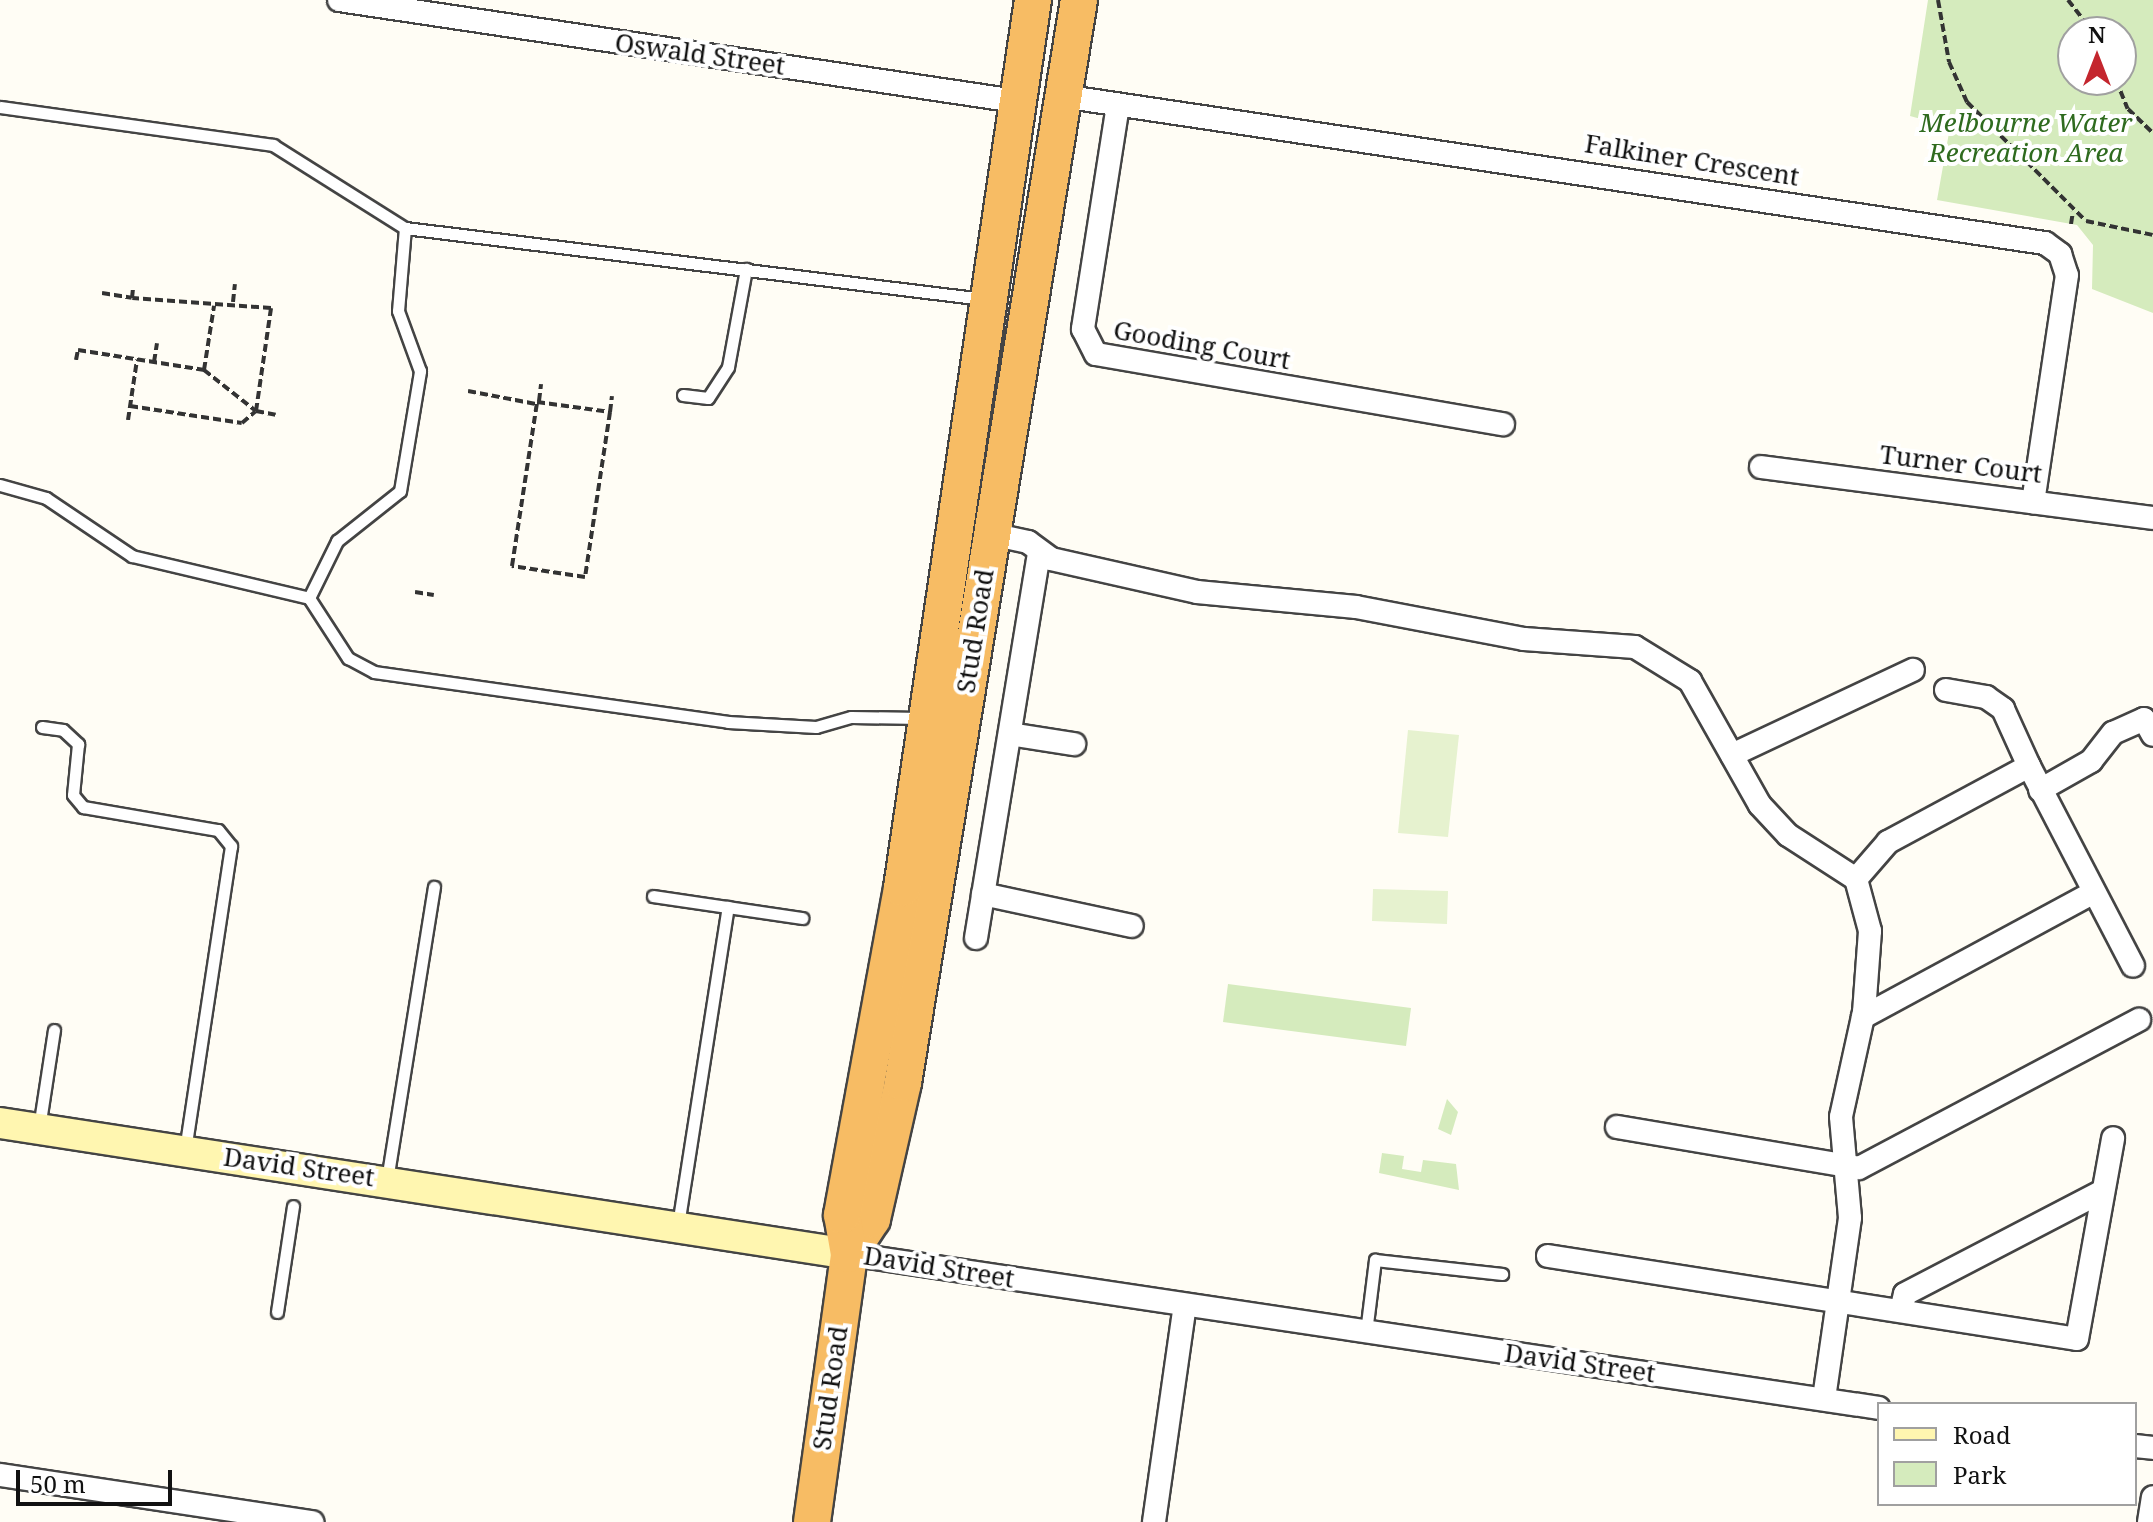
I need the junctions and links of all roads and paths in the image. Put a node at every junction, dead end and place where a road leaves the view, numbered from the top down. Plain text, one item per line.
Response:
1 (1033, 0) edge
2 (1079, 0) edge
3 (1938, 0) edge
4 (2068, 0) edge
5 (347, 1) edge
6 (2080, 16) edge
7 (1062, 96) junction
8 (2123, 96) edge
9 (1016, 101) junction
10 (1118, 105) junction
11 (0, 107) edge
12 (2153, 133) edge
13 (2073, 212) junction
14 (2071, 224) dead end
15 (405, 228) junction
16 (2153, 235) edge
17 (746, 269) junction
18 (235, 284) dead end
19 (133, 288) dead end
20 (102, 293) dead end
21 (132, 298) junction
22 (987, 299) junction
23 (233, 302) junction
24 (214, 306) junction
25 (157, 343) dead end
26 (76, 360) dead end
27 (137, 360) junction
28 (154, 362) junction
29 (204, 370) junction
30 (541, 384) dead end
31 (468, 391) dead end
32 (683, 395) dead end
33 (612, 396) dead end
34 (538, 403) junction
35 (130, 406) junction
36 (256, 411) junction
37 (610, 412) junction
38 (276, 415) dead end
39 (128, 420) dead end
40 (1503, 424) dead end
41 (1761, 467) dead end
42 (0, 485) edge
43 (2033, 502) junction
44 (2153, 518) edge
45 (988, 548) junction
46 (1039, 552) junction
47 (415, 592) dead end
48 (434, 595) dead end
49 (309, 598) junction
50 (1913, 670) dead end
51 (1946, 690) dead end
52 (939, 720) junction
53 (42, 727) dead end
54 (1010, 734) junction
55 (2153, 735) edge
56 (1074, 744) dead end
57 (1732, 755) junction
58 (2029, 766) junction
59 (2040, 790) junction
60 (1856, 879) junction
61 (434, 887) dead end
62 (2092, 893) junction
63 (983, 894) junction
64 (653, 896) dead end
65 (728, 907) junction
66 (802, 918) dead end
67 (1132, 926) dead end
68 (976, 938) dead end
69 (2133, 966) dead end
70 (1863, 1017) junction
71 (2139, 1020) dead end
72 (54, 1030) dead end
73 (0, 1123) edge
74 (1617, 1127) dead end
75 (39, 1128) junction
76 (2113, 1138) dead end
77 (185, 1150) junction
78 (1846, 1168) junction
79 (387, 1180) junction
80 (2101, 1192) junction
81 (293, 1206) dead end
82 (678, 1225) junction
83 (849, 1254) junction
84 (1548, 1256) dead end
85 (1502, 1274) dead end
86 (1838, 1300) junction
87 (1185, 1305) junction
88 (1901, 1311) junction
89 (277, 1312) dead end
90 (1366, 1332) junction
91 (1824, 1399) junction
92 (1877, 1408) edge
93 (0, 1475) edge
94 (2153, 1497) edge
95 (312, 1522) edge
96 (812, 1522) edge
97 (1154, 1522) edge
98 (2149, 1522) edge

1 - 9 highway, Stud Road
2 - 7 highway, Stud Road
3 - 13 path
4 - 6 path
5 - 9 street, Oswald Street
7 - 9 highway, Oswald Street
7 - 10 street, Falkiner Crescent
7 - 45 highway, Stud Road
8 - 12 path
9 - 22 highway, Stud Road
10 - 40 street, Gooding Court
10 - 43 street, Falkiner Crescent
11 - 15 lane
13 - 14 path
13 - 16 path
15 - 17 lane
15 - 49 lane
17 - 22 lane
17 - 32 lane
18 - 23 path
19 - 21 path
20 - 21 path
21 - 24 path
22 - 52 highway, Stud Road
23 - 24 path
23 - 36 path
24 - 29 path
25 - 28 path
26 - 27 path
27 - 28 path
27 - 35 path
28 - 29 path
29 - 36 path
30 - 34 path
31 - 34 path
33 - 37 path
34 - 37 path
34 - 37 path
35 - 36 path
35 - 39 path
36 - 38 path
41 - 43 street, Turner Court
42 - 49 lane
43 - 44 street, Turner Court
45 - 46 street
45 - 52 lane
45 - 83 highway, Stud Road
46 - 54 street
46 - 57 street
47 - 48 path
49 - 52 lane
50 - 57 street
51 - 58 street
52 - 83 highway, Stud Road
53 - 77 lane
54 - 56 street
54 - 63 street
55 - 59 street
57 - 60 street
58 - 59 street
58 - 60 street
59 - 62 street
60 - 70 street
61 - 79 lane
62 - 69 street
62 - 70 street
63 - 67 street
63 - 68 street
64 - 65 lane
65 - 66 lane
65 - 82 lane
70 - 78 street
71 - 78 street
72 - 75 lane
73 - 75 main road, David Street
74 - 78 street
75 - 77 main road, David Street
76 - 80 street
77 - 79 main road, David Street
78 - 86 street
79 - 82 main road, David Street
80 - 88 street
80 - 88 street
81 - 89 lane
82 - 83 main road, David Street
83 - 87 street, David Street
83 - 96 highway, Stud Road
84 - 86 street
85 - 90 lane
86 - 88 street
86 - 91 street
87 - 90 street, David Street
87 - 97 street
90 - 91 street, David Street
91 - 92 street, David Street
93 - 95 street
94 - 98 street

